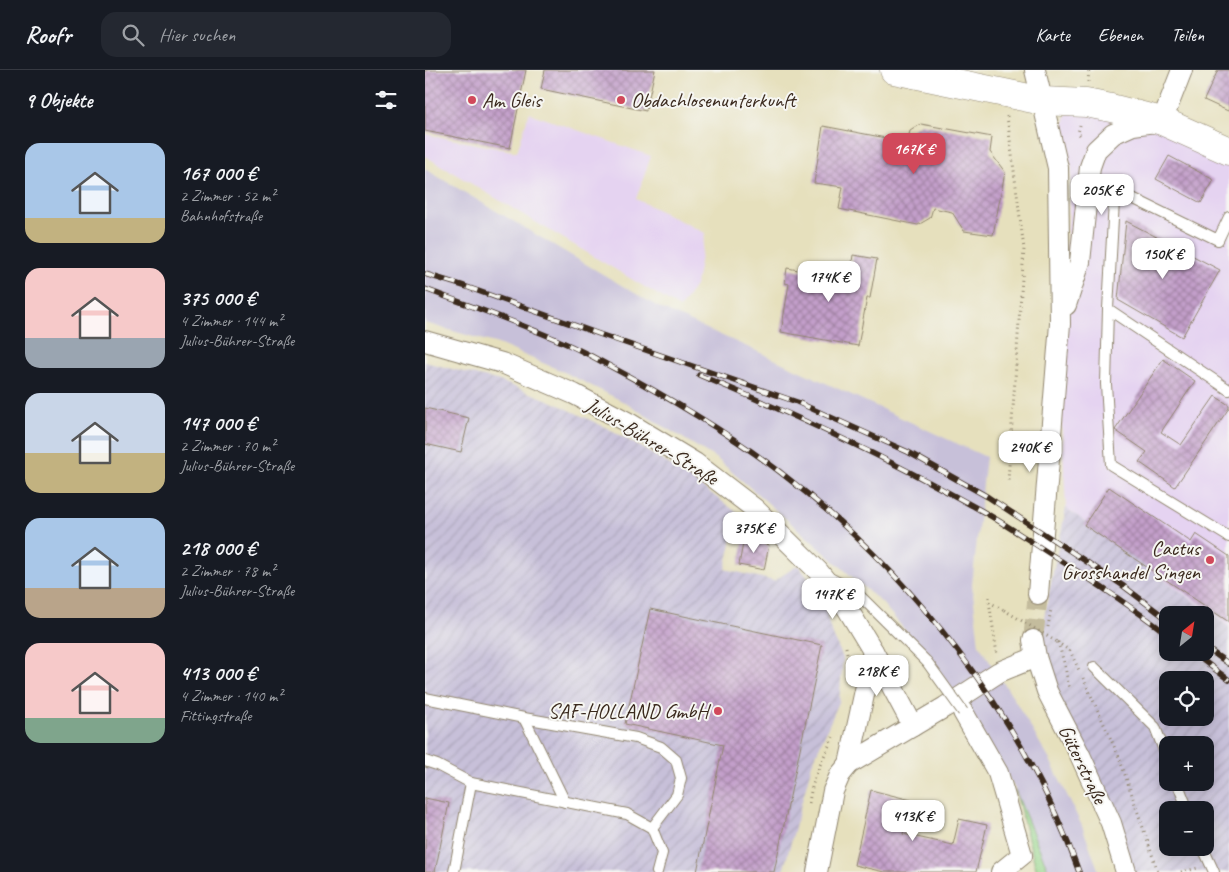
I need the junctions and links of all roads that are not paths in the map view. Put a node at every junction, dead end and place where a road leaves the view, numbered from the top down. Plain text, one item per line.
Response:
1 (894, 70) edge
2 (1035, 70) edge
3 (1181, 70) edge
4 (936, 74) edge
5 (1043, 101) junction
6 (1162, 121) junction
7 (1229, 151) edge
8 (1229, 217) edge
9 (1108, 309) junction
10 (1060, 324) junction
11 (425, 342) edge
12 (1229, 390) edge
13 (1229, 537) edge
14 (818, 571) junction
15 (1045, 600) tunnel mouth
16 (873, 651) junction
17 (1094, 667) dead end
18 (425, 698) edge
19 (963, 712) joint
20 (524, 718) junction
21 (913, 726) junction
22 (1159, 737) edge
23 (425, 761) edge
24 (849, 764) junction
25 (471, 783) junction
26 (565, 802) junction
27 (652, 828) junction
28 (1207, 856) edge
29 (1024, 864) edge
30 (454, 872) edge
31 (657, 872) edge
32 (817, 872) edge
33 (1001, 872) edge
34 (1126, 872) edge
35 (1214, 872) edge

1 - 4 street
2 - 5 street
3 - 6 street
4 - 5 street
5 - 6 street
5 - 10 street
6 - 7 street
6 - 10 street
8 - 9 lane
9 - 12 lane
9 - 13 lane
10 - 15 street
11 - 14 street, Julius-Bührer-Straße
14 - 16 street, Julius-Bührer-Straße
14 - 19 lane, bridge
16 - 21 street, Julius-Bührer-Straße
16 - 24 street
17 - 22 lane
18 - 20 lane
19 - 29 street
20 - 26 lane
20 - 27 lane
21 - 24 street
21 - 34 street, Güterstraße
23 - 25 lane
24 - 32 street
25 - 26 lane
25 - 30 lane
26 - 27 lane
27 - 31 lane
28 - 35 lane
29 - 33 street

